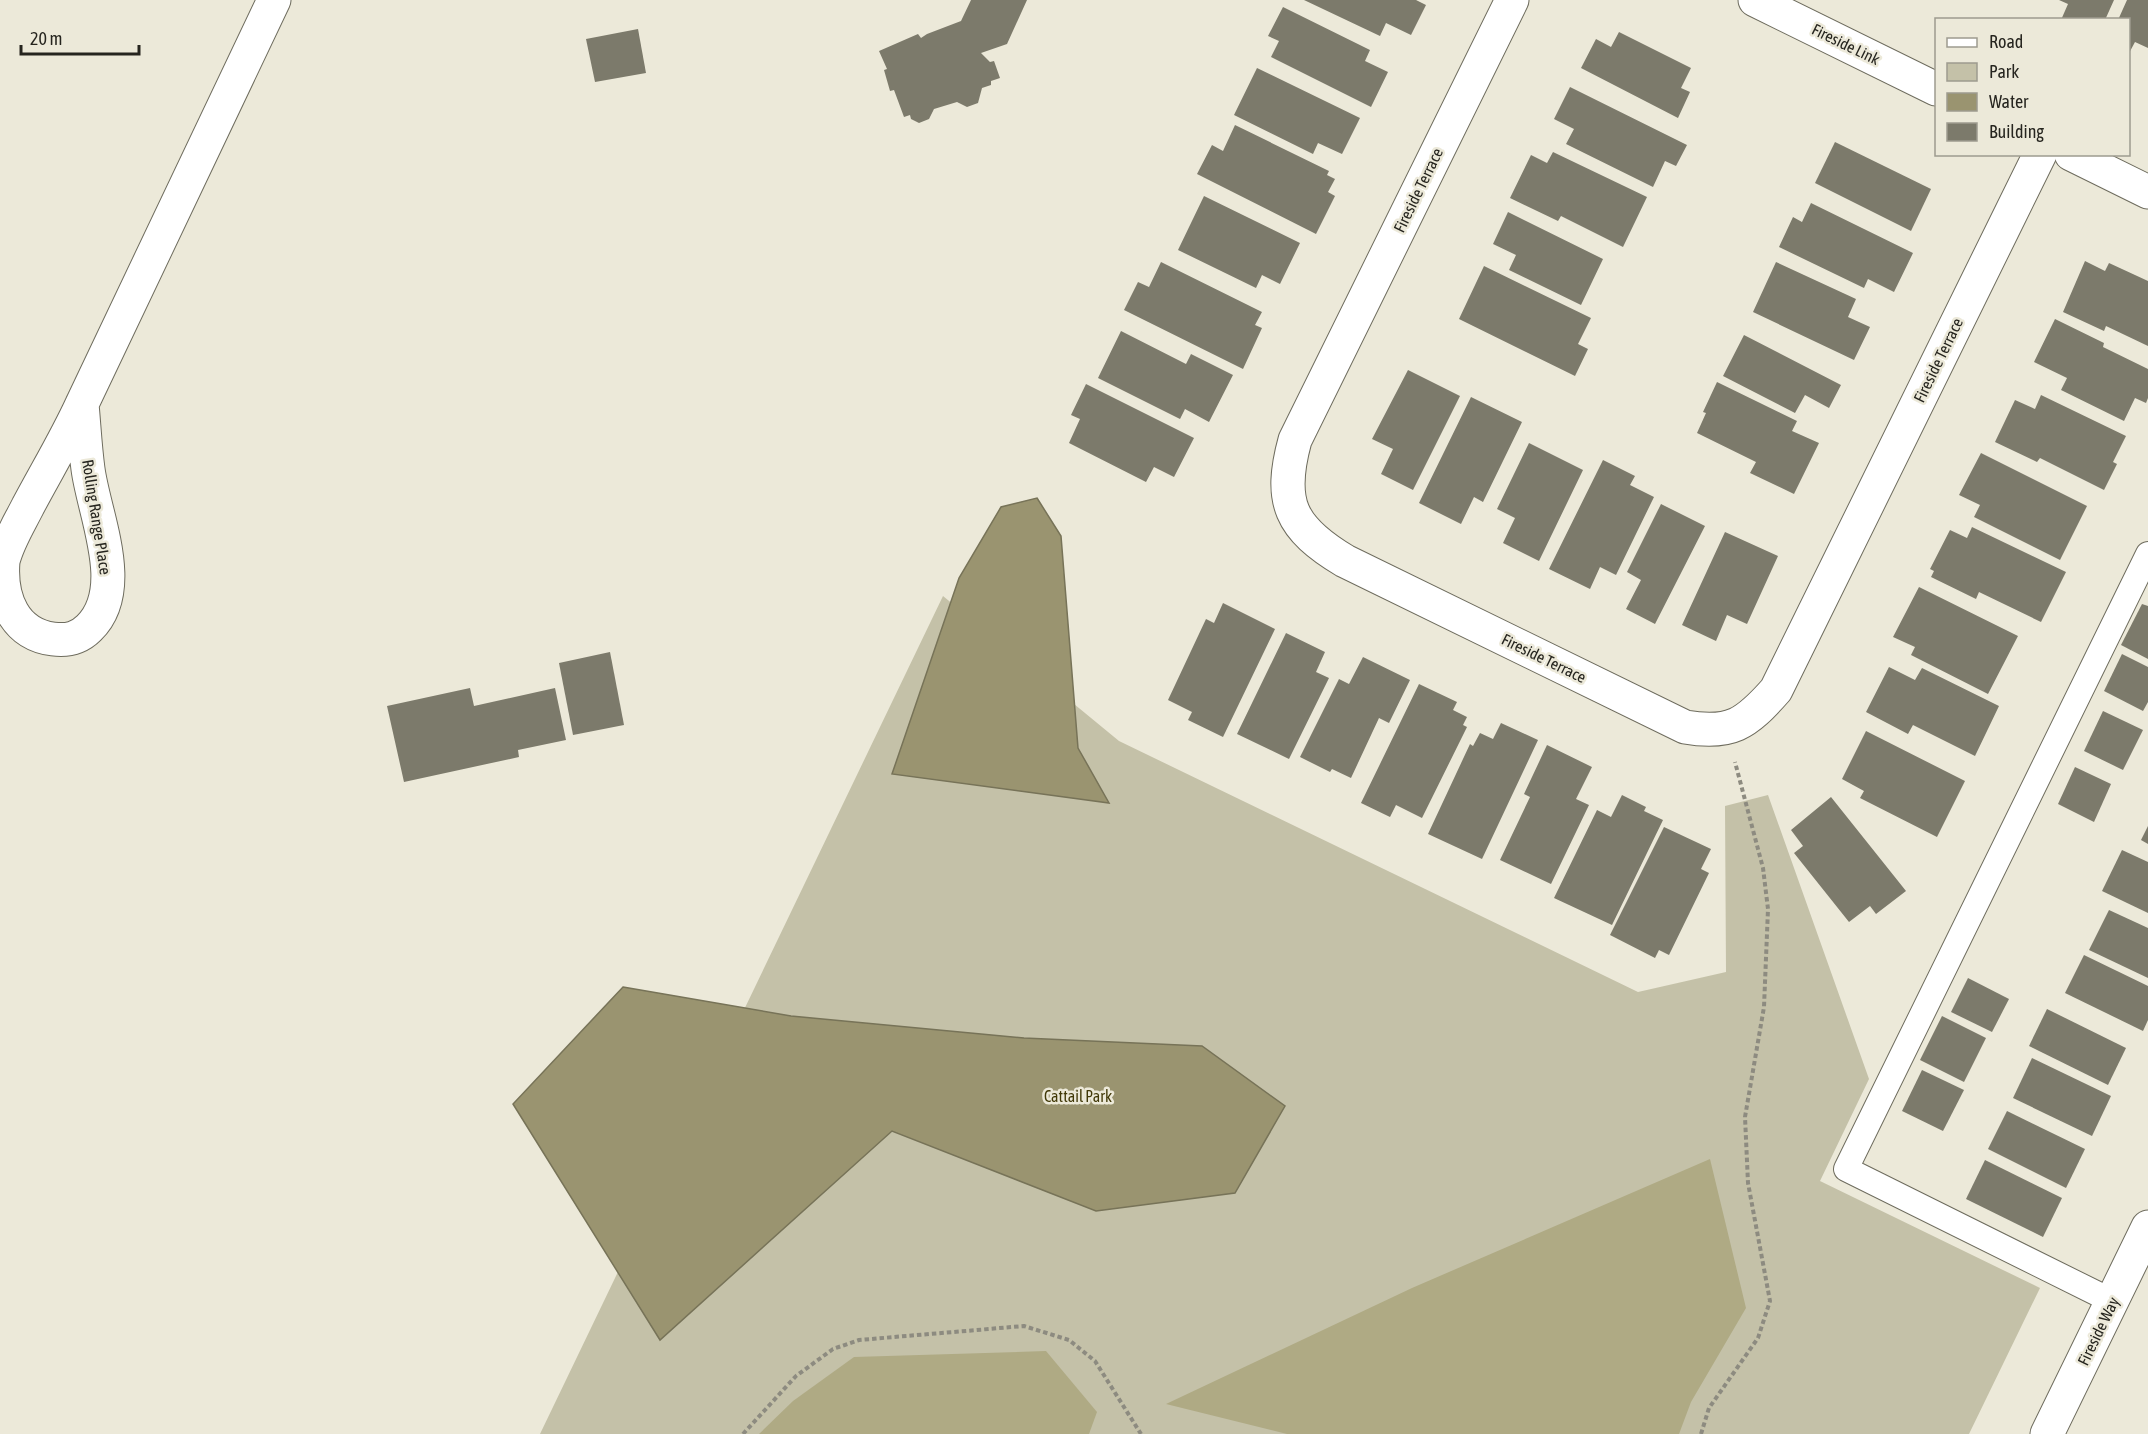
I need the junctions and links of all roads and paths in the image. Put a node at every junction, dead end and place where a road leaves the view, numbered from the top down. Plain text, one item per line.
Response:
1 (274, 0) edge
2 (1512, 0) edge
3 (1755, 0) edge
4 (1935, 89) edge
5 (2039, 156) edge
6 (2075, 156) edge
7 (2148, 192) edge
8 (82, 404) junction
9 (2148, 554) edge
10 (1727, 729) junction
11 (2148, 1227) edge
12 (2112, 1301) junction
13 (743, 1434) edge
14 (1141, 1434) edge
15 (1701, 1434) edge
16 (2047, 1434) edge

1 - 8 street, Rolling Range Place
2 - 10 street, Fireside Terrace
3 - 4 street, Fireside Link
5 - 10 street, Fireside Terrace
6 - 7 street
8 - 8 street, Rolling Range Place
9 - 12 lane
10 - 15 path
11 - 12 street, Fireside Way
12 - 16 street, Fireside Way
13 - 14 path

